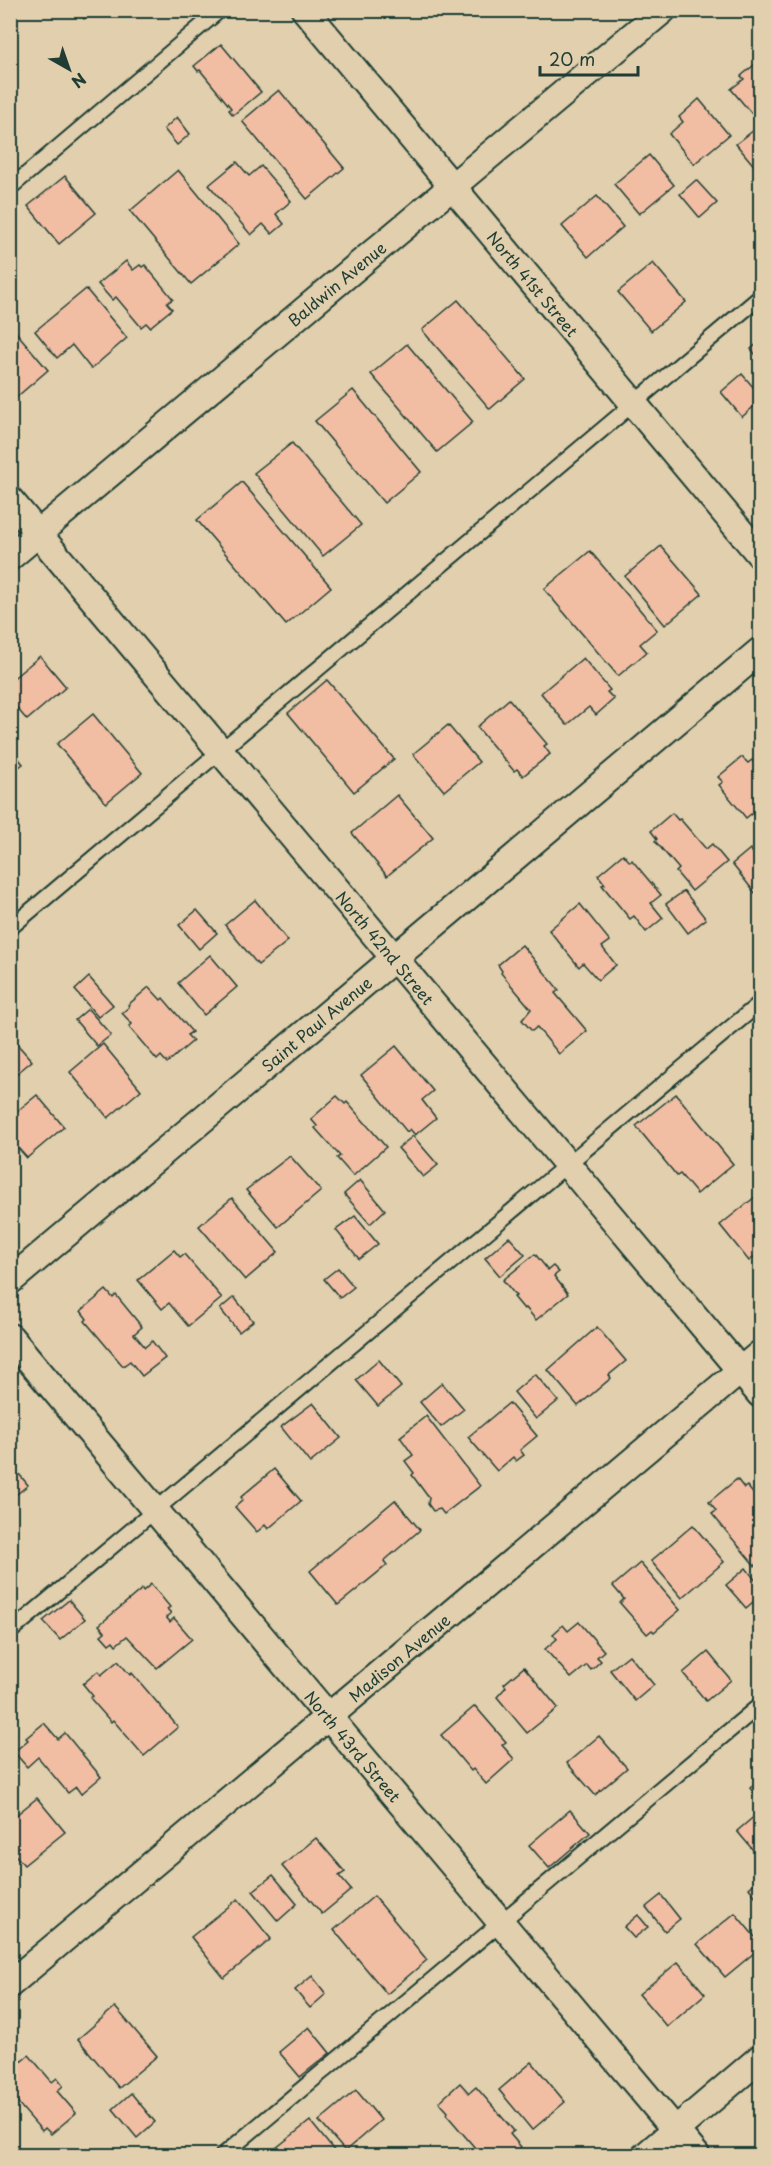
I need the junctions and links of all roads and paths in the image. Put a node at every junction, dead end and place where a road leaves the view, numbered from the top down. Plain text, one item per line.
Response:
1 (220, 10) edge
2 (305, 10) edge
3 (663, 10) edge
4 (10, 188) edge
5 (452, 188) junction
6 (760, 297) edge
7 (633, 403) junction
8 (10, 500) edge
9 (39, 533) junction
10 (760, 555) edge
11 (10, 557) edge
12 (760, 651) edge
13 (221, 751) junction
14 (10, 928) edge
15 (394, 959) junction
16 (760, 1003) edge
17 (568, 1164) junction
18 (10, 1281) edge
19 (10, 1337) edge
20 (760, 1354) edge
21 (740, 1371) junction
22 (760, 1394) edge
23 (156, 1509) junction
24 (10, 1632) edge
25 (760, 1705) edge
26 (329, 1716) junction
27 (502, 1923) junction
28 (10, 1984) edge
29 (760, 2058) edge
30 (675, 2130) junction
31 (222, 2156) edge
32 (645, 2156) edge
33 (697, 2156) edge

1 - 4 lane
2 - 5 street, North 41st Street
3 - 5 street, Baldwin Avenue
5 - 7 street, North 41st Street
5 - 9 street, Baldwin Avenue
6 - 7 lane
7 - 10 street, North 41st Street
7 - 13 lane
8 - 9 street, North 42nd Street
9 - 11 street, Baldwin Avenue
9 - 13 street, North 42nd Street
12 - 15 street, Saint Paul Avenue
13 - 14 lane
13 - 15 street, North 42nd Street
15 - 17 street, North 42nd Street
15 - 18 street, Saint Paul Avenue
16 - 17 lane
17 - 21 street, North 42nd Street
17 - 23 lane
19 - 23 street, North 43rd Street
20 - 21 street, Madison Avenue
21 - 22 street, North 42nd Street
21 - 26 street, Madison Avenue
23 - 24 lane
23 - 26 street, North 43rd Street
25 - 27 lane
26 - 27 street, North 43rd Street
26 - 28 street, Madison Avenue
27 - 30 street, North 43rd Street
27 - 31 lane
29 - 30 street
30 - 32 street
30 - 33 street, North 43rd Street

